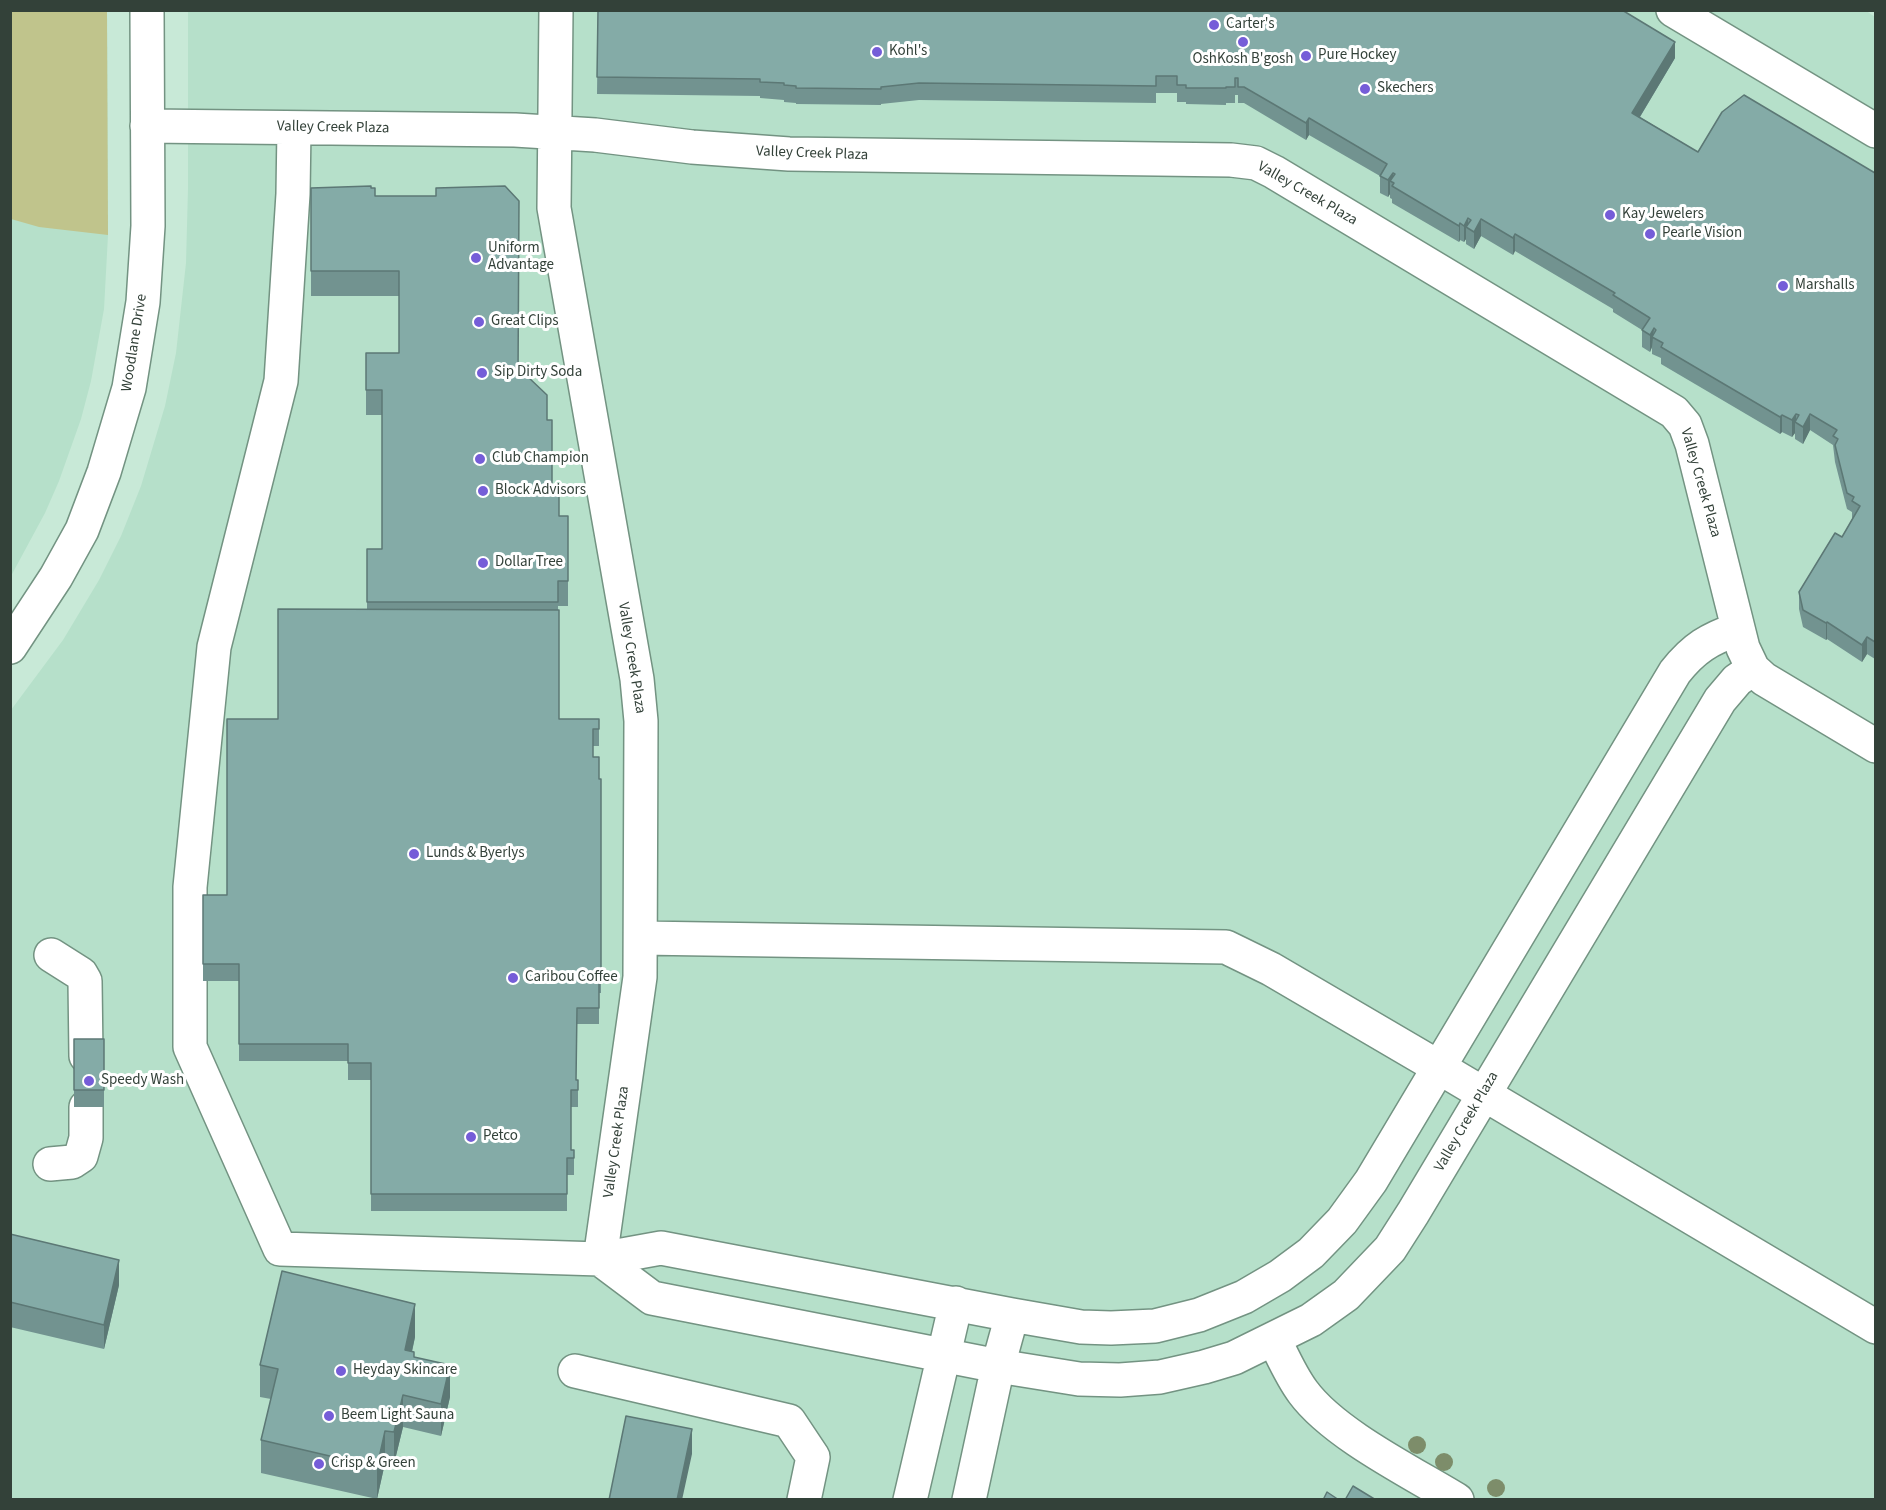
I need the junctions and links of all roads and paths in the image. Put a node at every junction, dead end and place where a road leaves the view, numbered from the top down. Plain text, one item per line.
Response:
1 (147, 10) edge
2 (556, 10) edge
3 (1673, 10) edge
4 (147, 126) junction
5 (294, 128) junction
6 (1875, 131) edge
7 (554, 132) junction
8 (1738, 629) junction
9 (10, 647) edge
10 (1753, 669) junction
11 (1875, 746) edge
12 (641, 938) junction
13 (51, 955) dead end
14 (86, 1056) edge
15 (1440, 1068) junction
16 (1484, 1094) junction
17 (86, 1107) edge
18 (50, 1164) dead end
19 (600, 1259) junction
20 (956, 1303) junction
21 (1012, 1315) junction
22 (1875, 1328) edge
23 (1274, 1340) junction
24 (944, 1355) junction
25 (998, 1366) junction
26 (574, 1371) dead end
27 (804, 1500) edge
28 (910, 1500) edge
29 (969, 1500) edge
30 (1457, 1500) edge

1 - 4 street, Woodlane Drive
2 - 7 street
3 - 6 street
4 - 5 street, Valley Creek Plaza
4 - 9 street, Woodlane Drive
5 - 7 street, Valley Creek Plaza
5 - 19 street
7 - 8 street, Valley Creek Plaza
7 - 12 street, Valley Creek Plaza
8 - 10 street, Valley Creek Plaza
8 - 15 street
10 - 11 street
10 - 16 street, Valley Creek Plaza
12 - 15 street
12 - 19 street, Valley Creek Plaza
13 - 14 street
15 - 16 street
15 - 21 street
16 - 22 street
16 - 23 street, Valley Creek Plaza
17 - 18 street
19 - 20 street
19 - 24 street, Valley Creek Plaza
20 - 21 street
20 - 24 street
21 - 25 street
23 - 25 street, Valley Creek Plaza
23 - 30 street
24 - 25 street, Valley Creek Plaza
24 - 28 street
25 - 29 street
26 - 27 street

